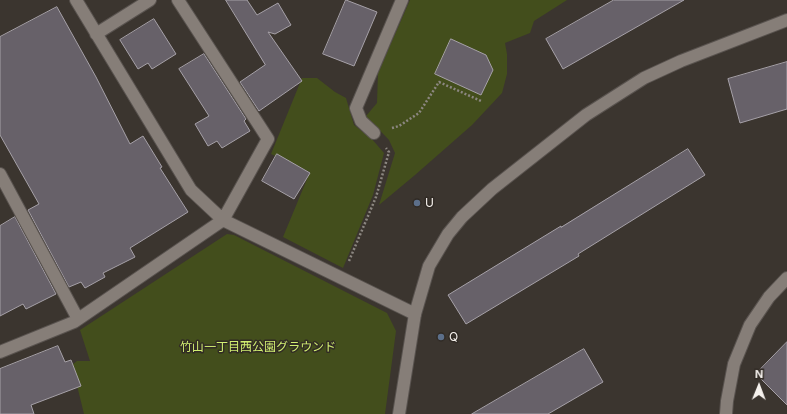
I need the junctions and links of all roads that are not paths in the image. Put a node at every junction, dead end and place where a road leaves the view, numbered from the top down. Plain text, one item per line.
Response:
1 (76, 0) edge
2 (150, 0) edge
3 (178, 0) edge
4 (402, 0) edge
5 (787, 20) edge
6 (96, 34) junction
7 (374, 133) road end
8 (0, 174) edge
9 (223, 220) junction
10 (787, 278) edge
11 (415, 314) junction
12 (78, 319) junction
13 (0, 352) edge
14 (400, 414) edge
15 (726, 414) edge

1 - 6 street
2 - 6 street
3 - 9 street
4 - 7 street
5 - 11 street
6 - 9 street
8 - 12 street
9 - 11 street
9 - 12 street
10 - 15 street
11 - 14 street
12 - 13 street

